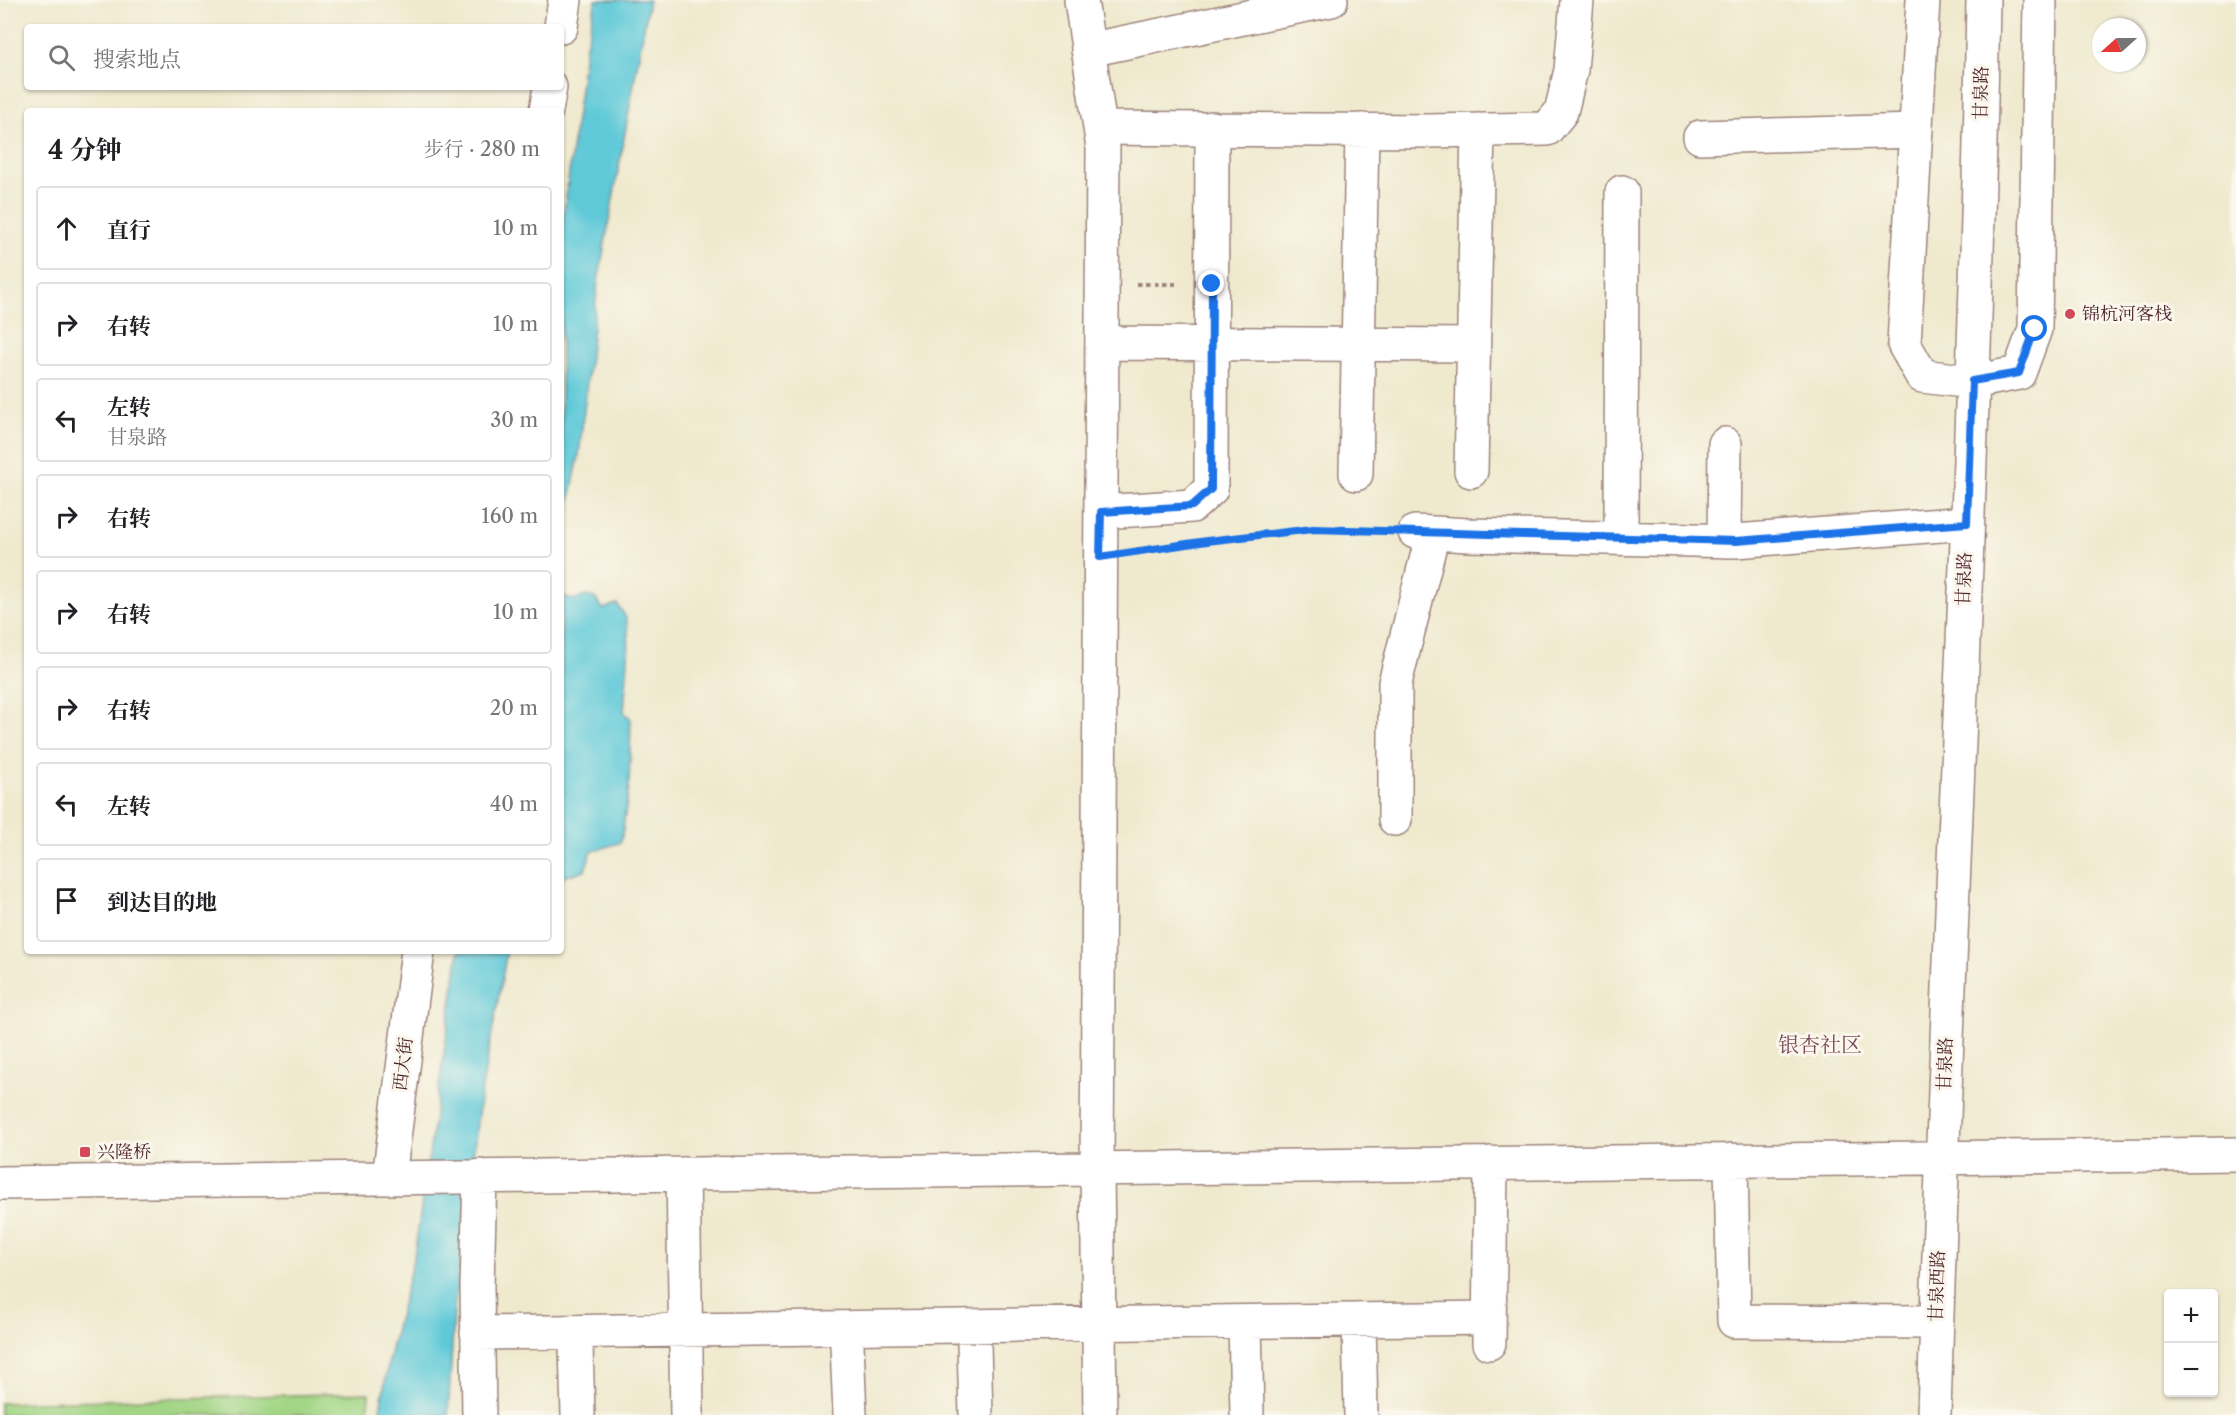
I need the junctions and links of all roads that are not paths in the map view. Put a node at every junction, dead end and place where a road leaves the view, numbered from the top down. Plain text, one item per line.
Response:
1 (566, 0) edge
2 (1081, 0) edge
3 (1331, 0) edge
4 (1577, 0) edge
5 (1923, 0) edge
6 (1983, 0) edge
7 (2040, 0) edge
8 (562, 24) edge
9 (1088, 50) junction
10 (550, 90) edge
11 (546, 108) edge
12 (1100, 128) junction
13 (1212, 128) junction
14 (1362, 130) junction
15 (1478, 130) junction
16 (1917, 131) junction
17 (1700, 137) dead end
18 (1622, 192) dead end
19 (1102, 343) junction
20 (1211, 344) junction
21 (1358, 345) junction
22 (1473, 345) junction
23 (1972, 381) junction
24 (1725, 444) dead end
25 (1471, 471) dead end
26 (1356, 474) dead end
27 (1101, 512) junction
28 (1967, 523) junction
29 (1621, 538) junction
30 (1725, 541) junction
31 (1395, 819) dead end
32 (418, 954) edge
33 (2236, 1154) edge
34 (1941, 1158) junction
35 (1731, 1160) junction
36 (1491, 1163) junction
37 (1097, 1168) junction
38 (683, 1174) junction
39 (480, 1176) junction
40 (399, 1177) junction
41 (0, 1184) edge
42 (1359, 1321) junction
43 (1245, 1322) junction
44 (1936, 1322) junction
45 (1099, 1324) junction
46 (685, 1329) junction
47 (477, 1333) junction
48 (974, 1344) dead end
49 (847, 1345) dead end
50 (576, 1346) dead end
51 (479, 1415) edge
52 (579, 1415) edge
53 (687, 1415) edge
54 (850, 1415) edge
55 (976, 1415) edge
56 (1100, 1415) edge
57 (1247, 1415) edge
58 (1361, 1415) edge
59 (1934, 1415) edge

1 - 8 street
2 - 9 street
3 - 9 street
4 - 15 street
5 - 16 street
6 - 23 street, 甘泉路
7 - 23 street
9 - 12 street
10 - 11 street
12 - 13 street
12 - 19 street
13 - 14 street
13 - 20 street
14 - 15 street
14 - 21 street
15 - 22 street
16 - 17 street
16 - 23 street
18 - 29 street
19 - 20 street
19 - 27 street
20 - 21 street
20 - 27 street
21 - 22 street
21 - 26 street
22 - 25 street
23 - 28 street, 甘泉路
24 - 30 street
27 - 37 street
28 - 30 street
28 - 34 street, 甘泉路
29 - 30 street
29 - 31 street
32 - 40 street, 西大街
33 - 34 street
34 - 35 street
34 - 44 street, 甘泉西路
35 - 36 street
35 - 44 street
36 - 37 street
36 - 42 street
37 - 38 street
37 - 45 street
38 - 39 street
38 - 46 street
39 - 40 street
39 - 47 street
40 - 41 street
42 - 43 street
42 - 58 street
43 - 45 street
43 - 57 street
44 - 59 street, 甘泉西路
45 - 46 street
45 - 56 street
46 - 47 street
46 - 53 street
47 - 51 street
48 - 55 street
49 - 54 street
50 - 52 street

